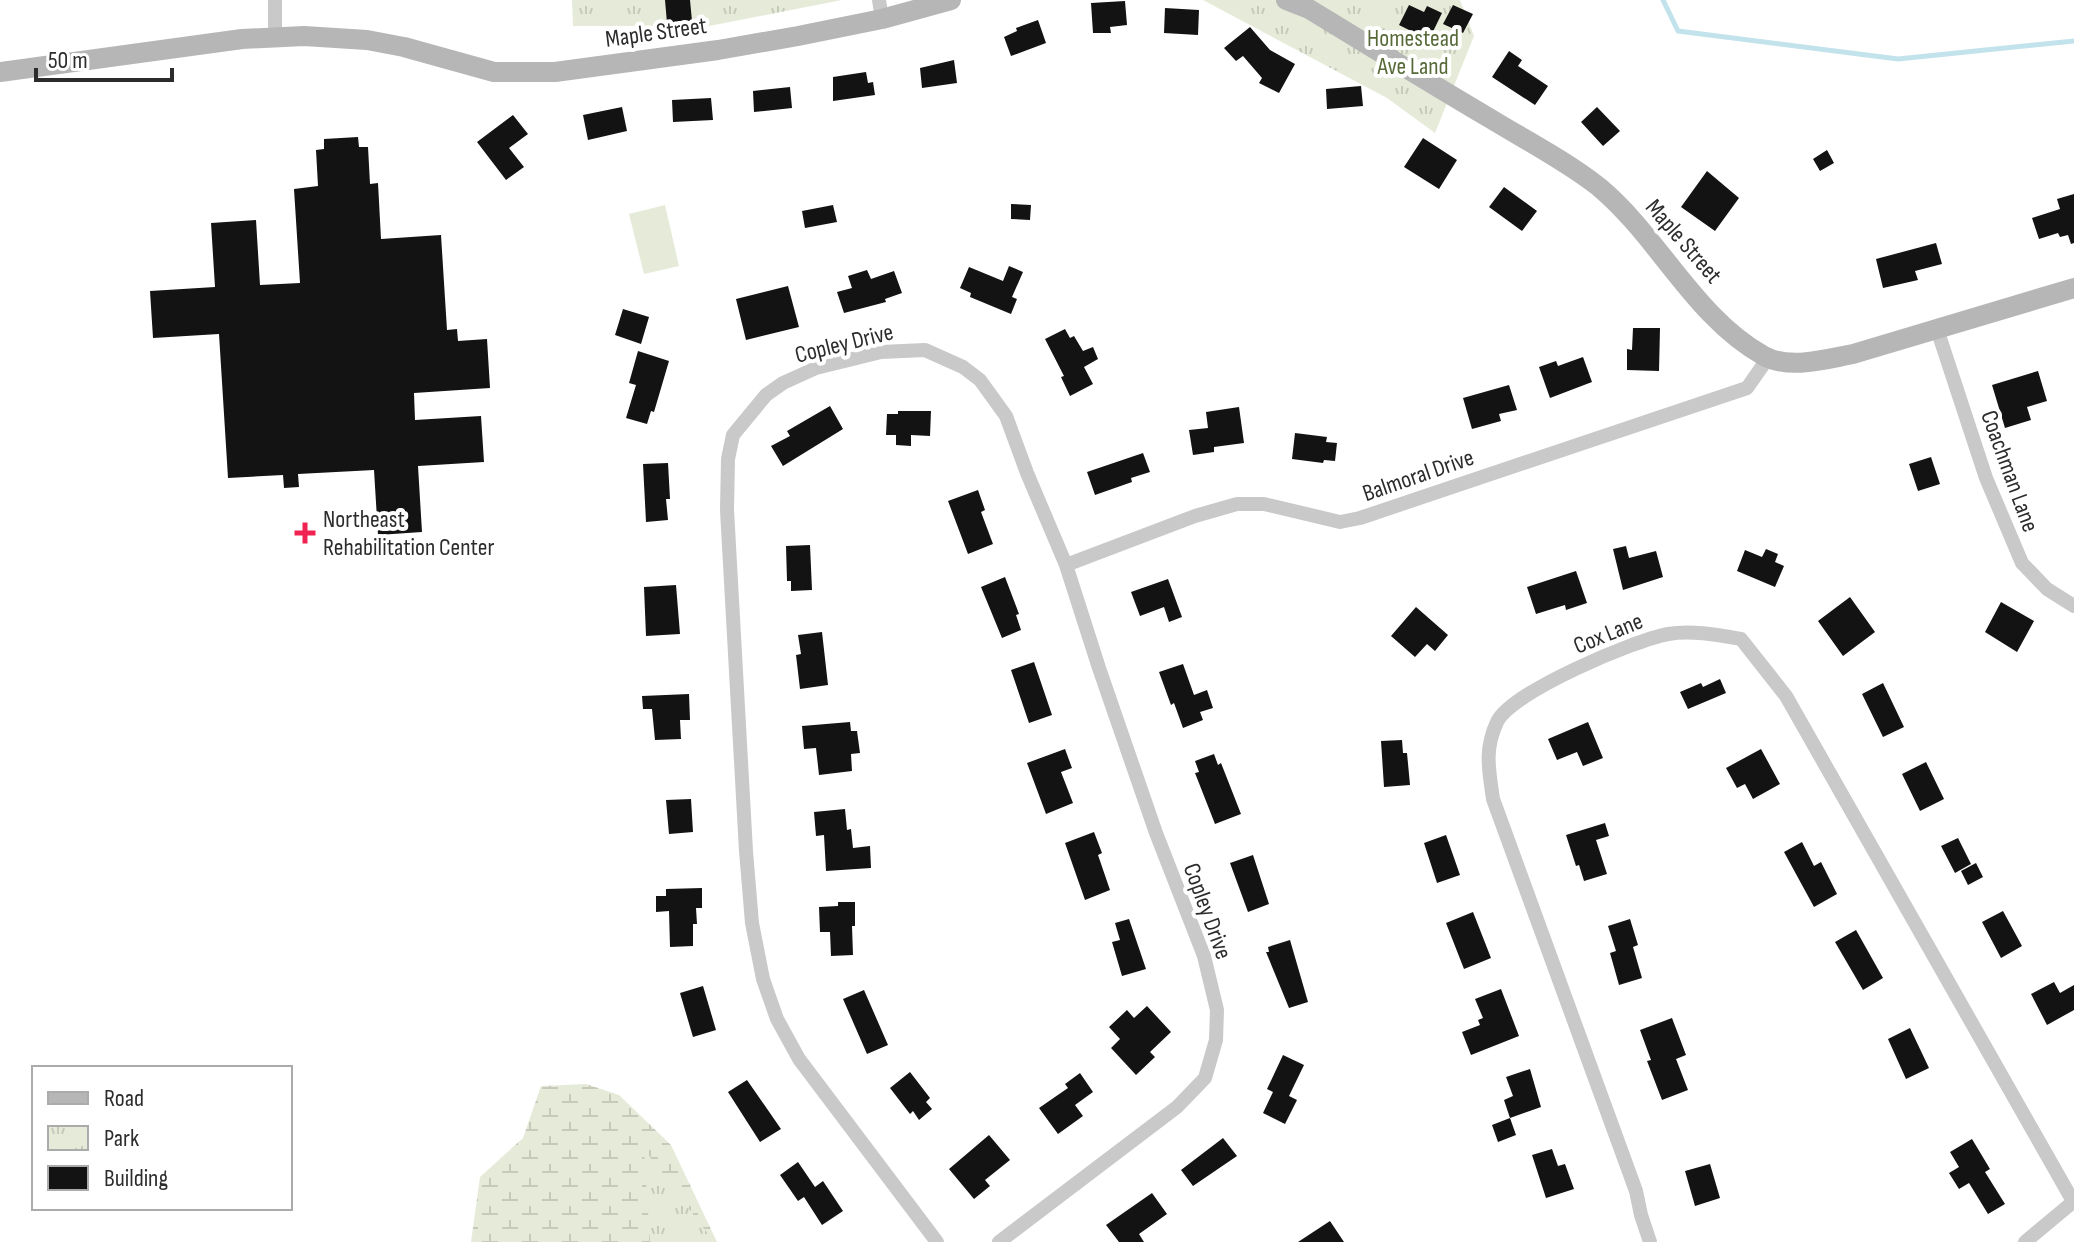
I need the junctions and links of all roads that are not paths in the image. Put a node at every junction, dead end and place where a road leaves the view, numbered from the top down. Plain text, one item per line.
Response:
1 (275, 0) edge
2 (951, 0) edge
3 (1286, 0) edge
4 (881, 10) edge
5 (275, 36) junction
6 (0, 59) edge
7 (34, 66) junction
8 (0, 72) edge
9 (2074, 288) edge
10 (1937, 329) junction
11 (1768, 358) junction
12 (1066, 565) junction
13 (2074, 606) edge
14 (2074, 1202) edge
15 (937, 1242) edge
16 (999, 1242) edge
17 (1650, 1242) edge
18 (2025, 1242) edge

1 - 5 street
2 - 4 street, Maple Street
3 - 11 street, Maple Street
4 - 5 street, Maple Street
5 - 7 street, Maple Street
6 - 7 street
7 - 8 street, Maple Street
9 - 10 street, Maple Street
10 - 11 street, Maple Street
10 - 13 street, Coachman Lane
11 - 12 street, Balmoral Drive
12 - 15 street, Copley Drive
12 - 16 street, Copley Drive
14 - 17 street, Cox Lane
14 - 18 street

